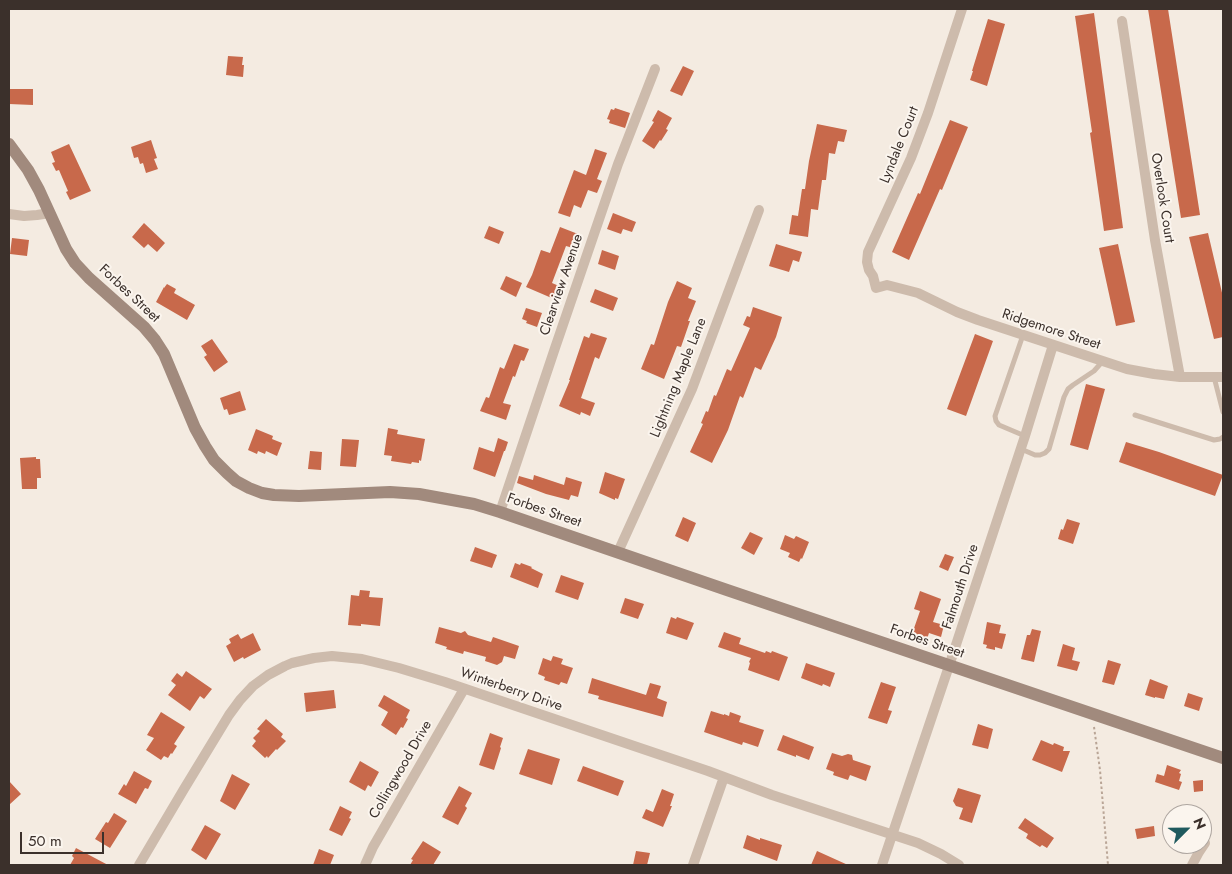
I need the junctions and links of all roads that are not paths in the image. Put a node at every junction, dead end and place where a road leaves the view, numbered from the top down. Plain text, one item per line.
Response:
1 (962, 9) edge
2 (1122, 21) dead end
3 (655, 69) dead end
4 (9, 144) edge
5 (759, 210) dead end
6 (50, 213) junction
7 (9, 214) edge
8 (876, 288) joint
9 (1023, 335) junction
10 (1054, 345) junction
11 (1103, 361) junction
12 (1180, 377) junction
13 (1219, 377) edge
14 (1223, 412) edge
15 (1135, 415) dead end
16 (1025, 436) junction
17 (1223, 437) edge
18 (1020, 449) junction
19 (500, 512) junction
20 (618, 552) junction
21 (949, 666) junction
22 (464, 689) junction
23 (1223, 758) edge
24 (724, 778) junction
25 (892, 834) junction
26 (139, 865) edge
27 (365, 865) edge
28 (693, 865) edge
29 (882, 865) edge
30 (959, 865) edge

1 - 8 street, Lyndale Court
2 - 12 street, Overlook Court
3 - 19 street, Clearview Avenue
4 - 6 street, Forbes Street
5 - 20 street, Lightning Maple Lane
6 - 7 street
6 - 19 street, Forbes Street
8 - 9 street, Ridgemore Street
9 - 10 street, Ridgemore Street
9 - 16 lane
10 - 11 street, Ridgemore Street
10 - 16 street, Falmouth Drive
11 - 12 street, Ridgemore Street
11 - 18 lane
12 - 13 street, Ridgemore Street
13 - 14 lane
15 - 17 lane
16 - 18 street, Falmouth Drive
18 - 21 street, Falmouth Drive
19 - 20 street, Forbes Street
20 - 21 street, Forbes Street
21 - 23 street, Forbes Street
21 - 25 street, Falmouth Drive
22 - 24 street, Winterberry Drive
22 - 26 street, Winterberry Drive
22 - 27 street, Collingwood Drive
24 - 25 street, Winterberry Drive
24 - 28 street
25 - 29 street, Falmouth Drive
25 - 30 street, Winterberry Drive

